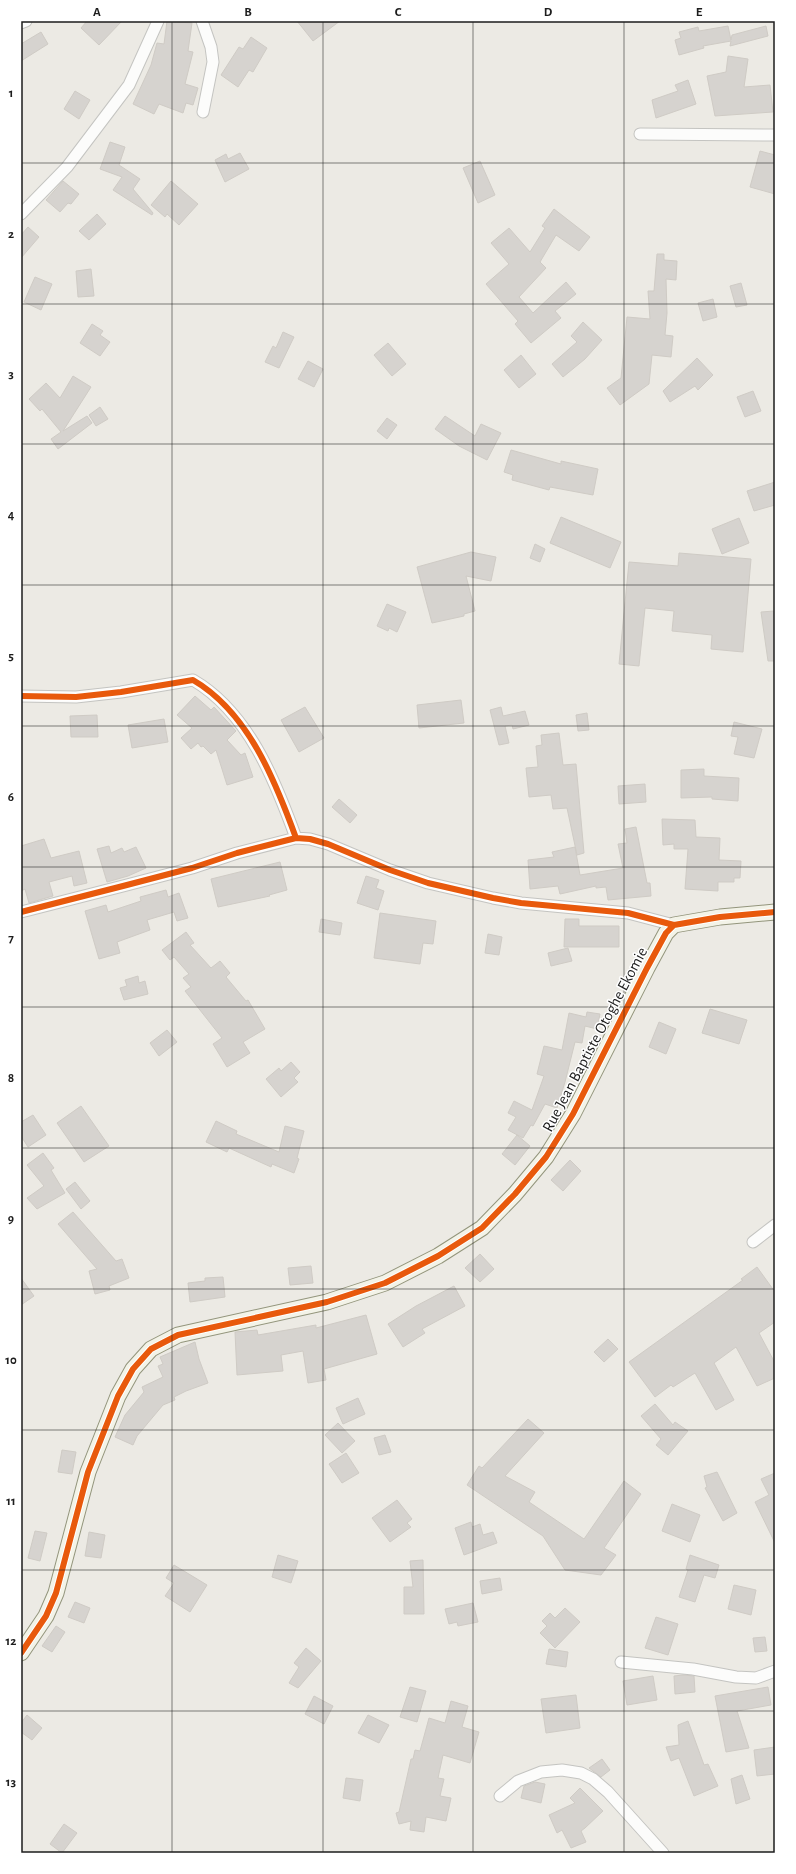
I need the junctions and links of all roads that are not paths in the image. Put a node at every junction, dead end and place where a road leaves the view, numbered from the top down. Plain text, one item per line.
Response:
1 (26, 21) edge
2 (158, 21) edge
3 (202, 21) edge
4 (21, 22) edge
5 (202, 112) dead end
6 (640, 134) dead end
7 (775, 135) edge
8 (21, 214) edge
9 (21, 696) edge
10 (296, 838) junction
11 (21, 912) edge
12 (775, 912) edge
13 (674, 925) junction
14 (775, 1225) edge
15 (753, 1242) dead end
16 (21, 1653) edge
17 (621, 1662) dead end
18 (775, 1671) edge
19 (500, 1796) dead end
20 (663, 1853) edge

1 - 4 street
2 - 8 street
3 - 5 street
6 - 7 street
9 - 10 street
10 - 11 street
10 - 13 street
12 - 13 street
13 - 16 street, Rue Jean Baptiste Otoghe Ekomie
14 - 15 street
17 - 18 street
19 - 20 street

